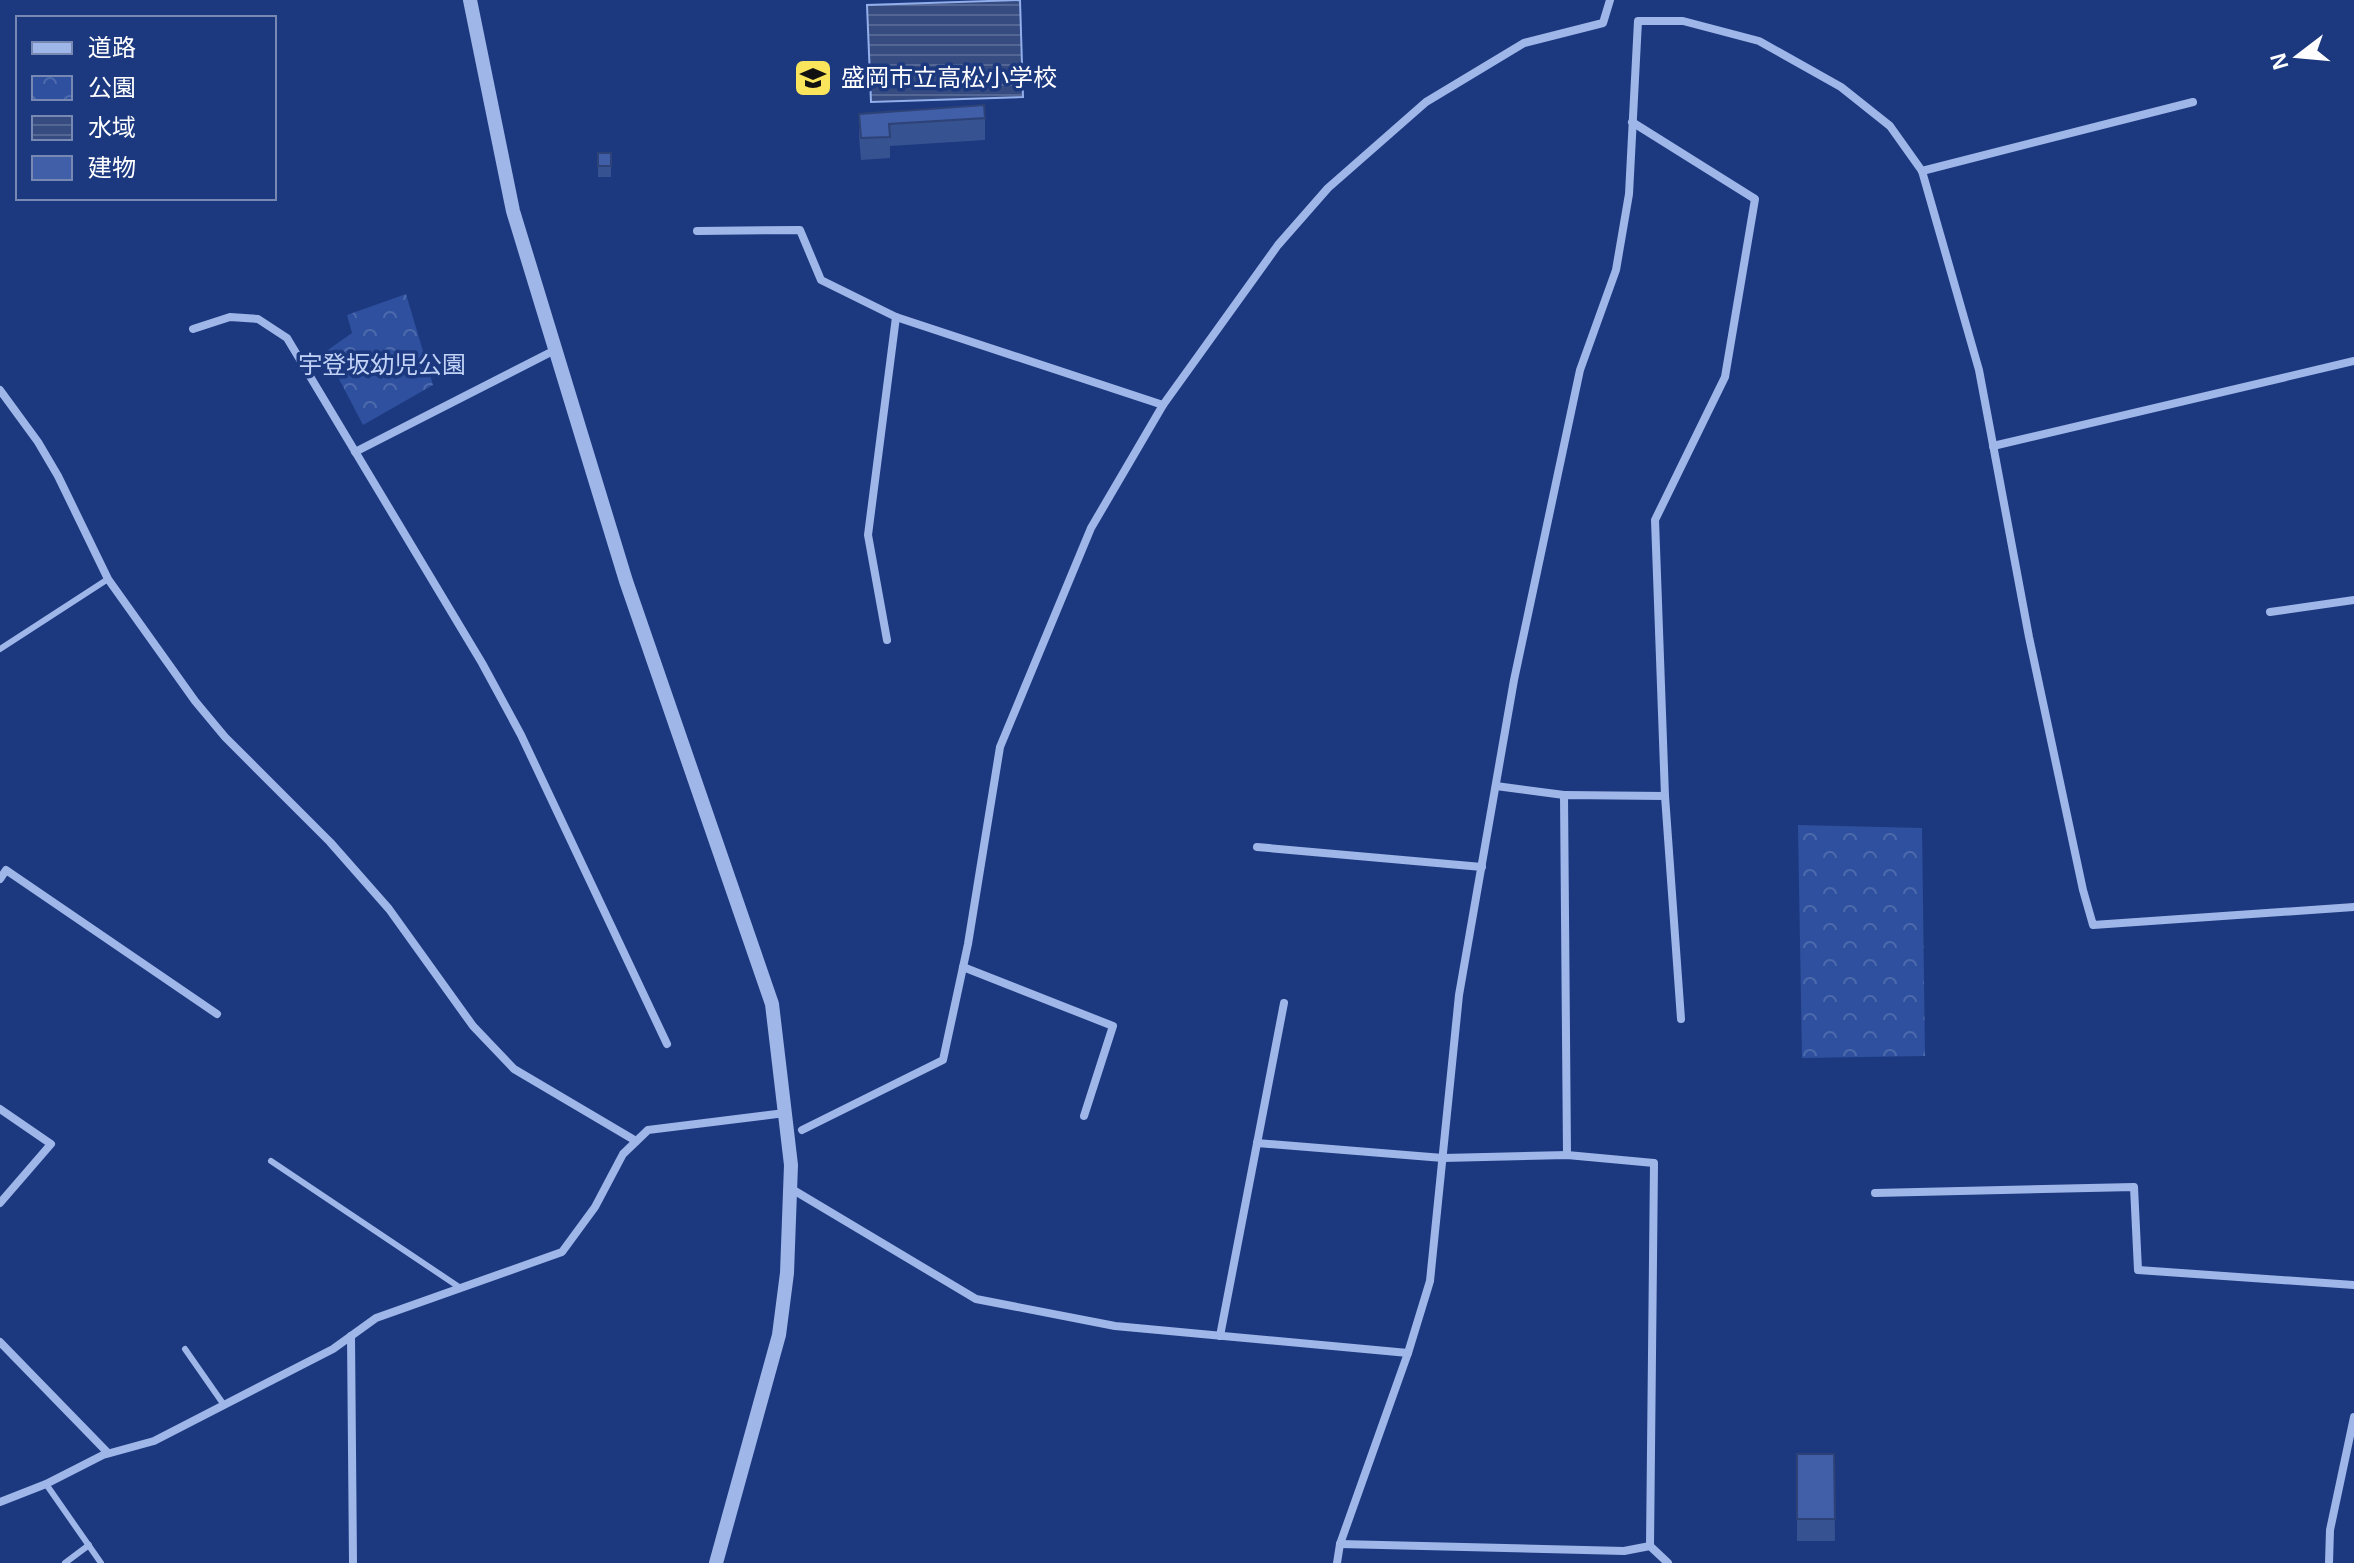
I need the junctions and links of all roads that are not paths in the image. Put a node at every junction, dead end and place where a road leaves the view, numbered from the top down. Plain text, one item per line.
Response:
1 (470, 0) edge
2 (1610, 0) edge
3 (2193, 102) dead end
4 (1632, 122) junction
5 (1922, 171) junction
6 (697, 231) dead end
7 (896, 317) junction
8 (193, 329) dead end
9 (555, 350) junction
10 (2354, 361) edge
11 (0, 390) edge
12 (1163, 405) junction
13 (1993, 446) junction
14 (355, 452) junction
15 (108, 579) junction
16 (2354, 600) edge
17 (2270, 612) dead end
18 (887, 640) dead end
19 (0, 649) edge
20 (1496, 786) junction
21 (1564, 795) junction
22 (1665, 796) junction
23 (1257, 847) dead end
24 (1482, 867) junction
25 (0, 879) edge
26 (2354, 907) edge
27 (963, 967) junction
28 (1284, 1003) dead end
29 (217, 1014) dead end
30 (1681, 1019) dead end
31 (667, 1044) dead end
32 (0, 1109) edge
33 (785, 1113) junction
34 (1084, 1116) dead end
35 (802, 1130) dead end
36 (636, 1141) junction
37 (1257, 1143) junction
38 (1567, 1155) junction
39 (1443, 1158) junction
40 (271, 1161) dead end
41 (790, 1188) junction
42 (1875, 1193) dead end
43 (0, 1203) edge
44 (2354, 1285) edge
45 (459, 1287) junction
46 (351, 1336) junction
47 (1220, 1336) junction
48 (0, 1342) edge
49 (185, 1349) dead end
50 (1408, 1353) junction
51 (224, 1405) junction
52 (2354, 1417) edge
53 (108, 1453) junction
54 (46, 1484) junction
55 (0, 1502) edge
56 (1340, 1544) junction
57 (89, 1545) junction
58 (1650, 1546) junction
59 (65, 1563) edge
60 (101, 1563) edge
61 (353, 1563) edge
62 (716, 1563) edge
63 (1337, 1563) edge
64 (1668, 1563) edge
65 (2329, 1563) edge

1 - 9 street
2 - 12 street
3 - 5 street
4 - 5 street
4 - 20 street
4 - 22 street
5 - 13 street
6 - 7 street
7 - 12 street
7 - 18 street
8 - 14 street
9 - 14 street
9 - 33 street
10 - 13 street
11 - 15 street
12 - 27 street
13 - 26 street
14 - 31 street
15 - 19 lane
15 - 36 street
16 - 17 street
20 - 21 street
20 - 24 street
21 - 22 street
21 - 38 street
22 - 30 street
23 - 24 street
24 - 39 street
25 - 29 street
27 - 34 street
27 - 35 street
28 - 37 street
32 - 43 street
33 - 36 street
33 - 41 street
36 - 45 street
37 - 39 street
37 - 47 street
38 - 39 street
38 - 58 street
39 - 50 street
40 - 45 lane
41 - 47 street
41 - 62 street
42 - 44 street
45 - 46 street
46 - 51 street
46 - 61 street
47 - 50 street
48 - 53 street
49 - 51 lane
50 - 56 street
51 - 53 street
52 - 65 street
53 - 54 street
54 - 55 street
54 - 57 lane
56 - 58 street
56 - 63 street
57 - 59 lane
57 - 60 lane
58 - 64 street

